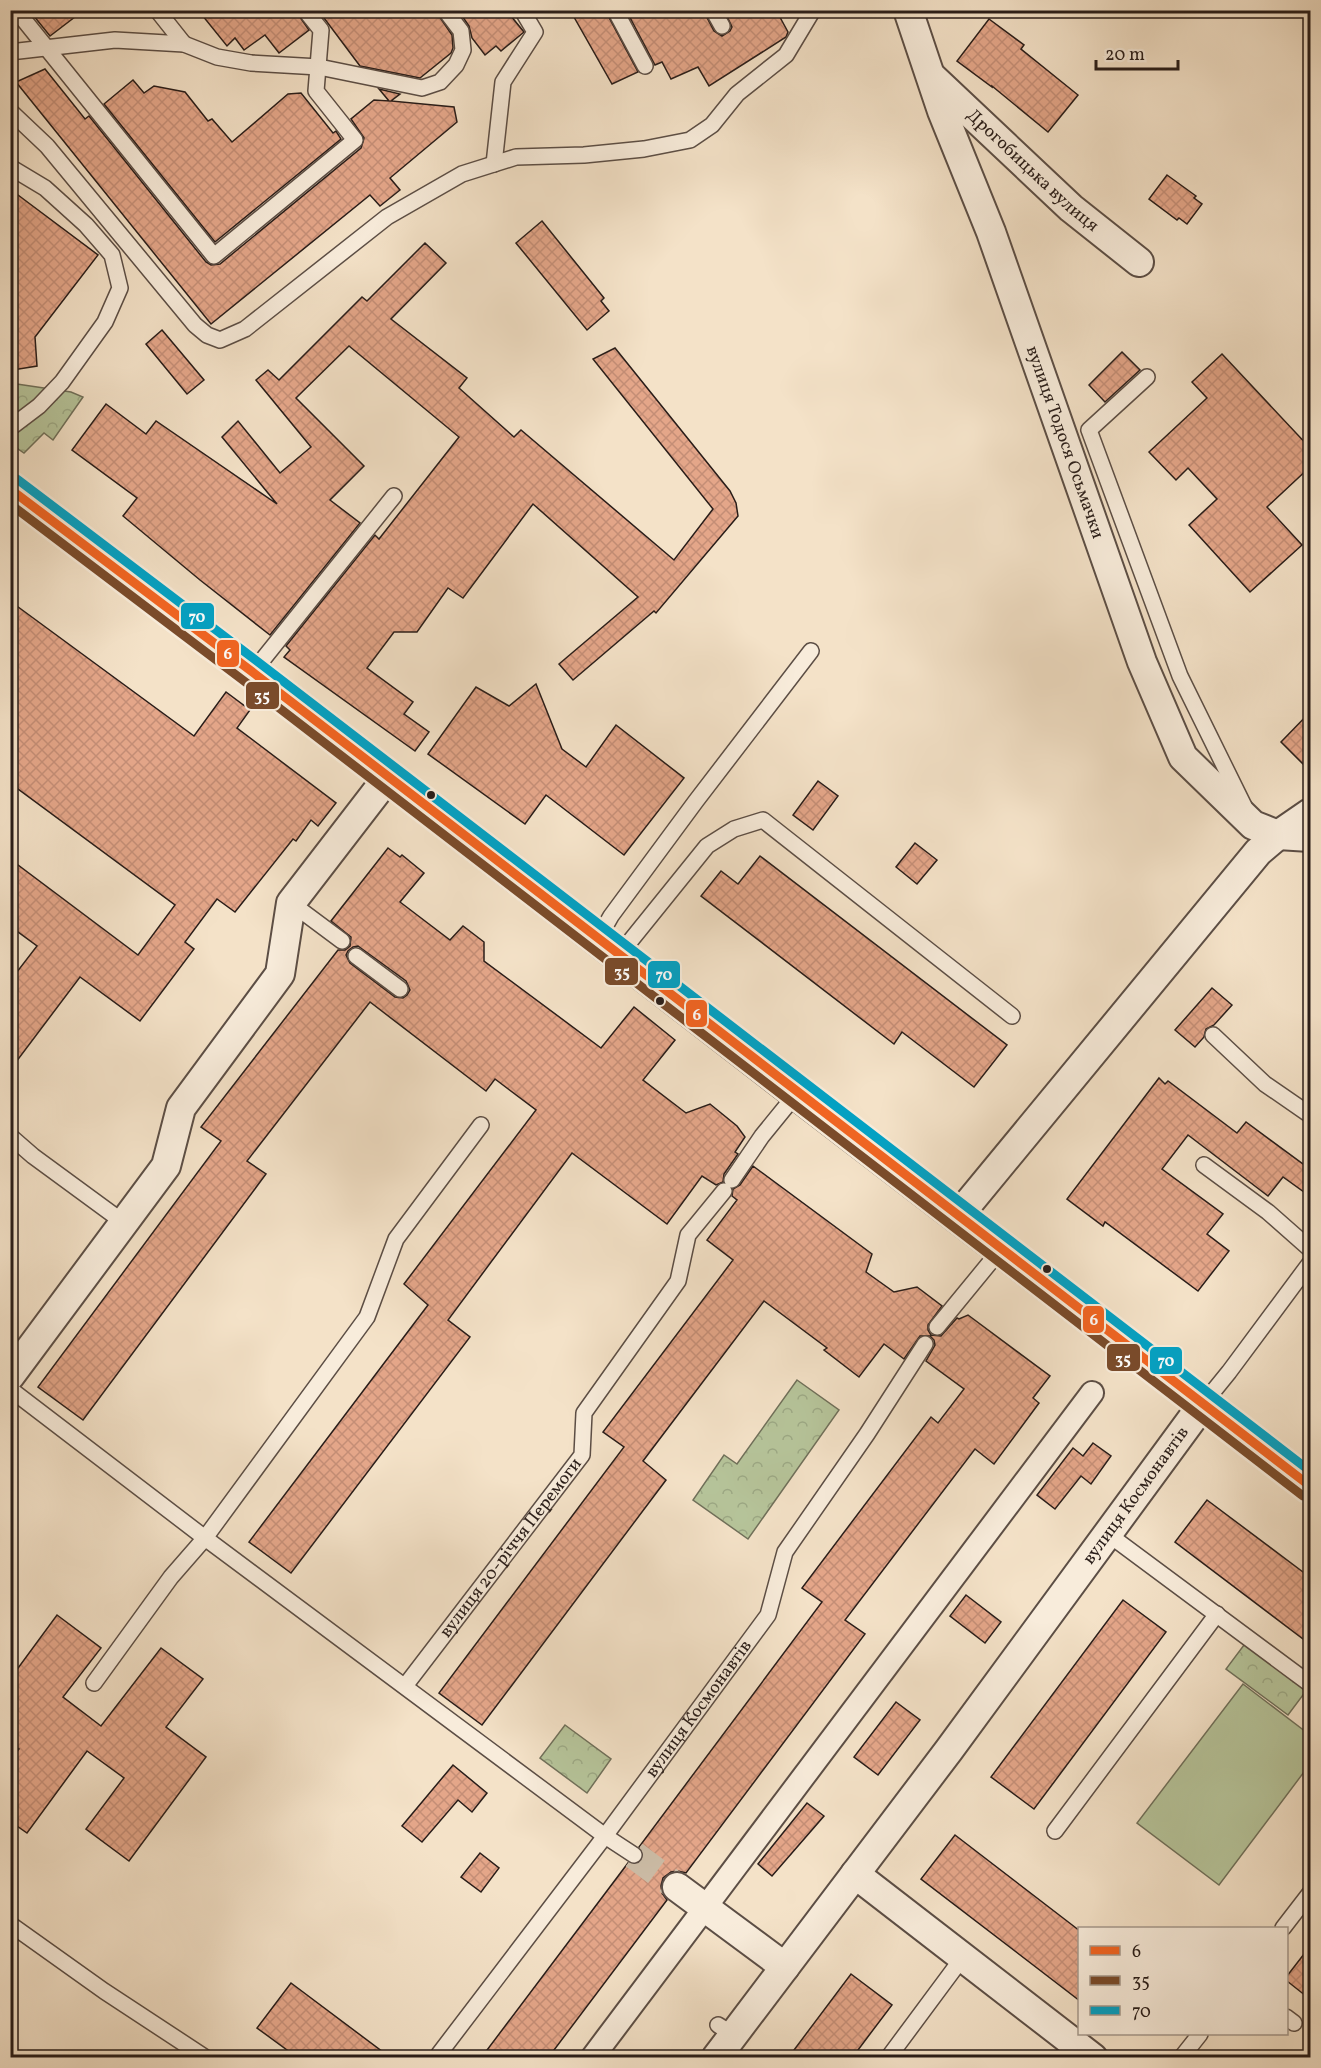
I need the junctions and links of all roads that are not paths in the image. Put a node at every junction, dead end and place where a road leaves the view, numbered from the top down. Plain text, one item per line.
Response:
1 (16, 10) edge
2 (158, 10) edge
3 (305, 10) edge
4 (445, 10) edge
5 (522, 10) edge
6 (615, 10) edge
7 (714, 10) edge
8 (908, 10) edge
9 (813, 11) edge
10 (722, 26) dead end
11 (184, 44) junction
12 (45, 47) junction
13 (10, 52) edge
14 (645, 66) dead end
15 (319, 67) junction
16 (930, 74) junction
17 (10, 111) edge
18 (494, 165) junction
19 (10, 167) edge
20 (1140, 262) dead end
21 (1147, 377) dead end
22 (10, 428) edge
23 (10, 489) edge
24 (393, 496) dead end
25 (811, 651) dead end
26 (255, 674) junction
27 (388, 777) junction
28 (1311, 813) edge
29 (1266, 830) junction
30 (1311, 837) edge
31 (291, 903) junction
32 (342, 941) dead end
33 (608, 947) junction
34 (356, 956) dead end
35 (400, 989) dead end
36 (1012, 1016) dead end
37 (1213, 1035) dead end
38 (797, 1093) junction
39 (1311, 1115) edge
40 (481, 1125) dead end
41 (10, 1136) edge
42 (1204, 1165) dead end
43 (958, 1216) junction
44 (123, 1222) junction
45 (1001, 1249) junction
46 (1311, 1249) edge
47 (1311, 1263) edge
48 (937, 1327) dead end
49 (925, 1344) dead end
50 (10, 1376) edge
51 (10, 1389) edge
52 (1092, 1393) dead end
53 (1203, 1404) junction
54 (1311, 1486) edge
55 (1108, 1534) junction
56 (205, 1538) junction
57 (1217, 1614) junction
58 (94, 1683) dead end
59 (1311, 1684) edge
60 (405, 1686) junction
61 (1055, 1831) dead end
62 (605, 1836) junction
63 (634, 1855) tunnel mouth
64 (855, 1874) junction
65 (677, 1887) tunnel mouth
66 (1311, 1893) edge
67 (705, 1909) junction
68 (10, 1924) edge
69 (1285, 1927) edge
70 (963, 1957) junction
71 (785, 1967) junction
72 (1199, 2035) edge
73 (439, 2054) dead end
74 (206, 2058) edge
75 (592, 2058) edge
76 (716, 2058) edge
77 (888, 2058) edge
78 (1093, 2058) edge
79 (1181, 2058) edge

1 - 12 lane
2 - 11 lane
3 - 15 lane
4 - 15 lane
5 - 18 lane
6 - 14 lane
7 - 10 lane
8 - 16 street, вулиця Тодося Осьмачки
9 - 18 lane
11 - 12 lane
11 - 15 lane
12 - 13 lane
12 - 15 lane
16 - 20 street, Дрогобицька вулиця
16 - 29 street, вулиця Тодося Осьмачки
17 - 18 lane
19 - 22 lane
21 - 29 lane
23 - 26 street
24 - 26 lane
25 - 33 lane
26 - 27 street
27 - 31 street
27 - 33 street
28 - 29 street
29 - 30 street
29 - 43 street
31 - 32 lane
31 - 44 street
33 - 36 lane
33 - 38 street
34 - 35 lane
37 - 39 lane
38 - 43 street
38 - 60 lane, вулиця 20-річчя Перемоги
40 - 56 lane
41 - 44 lane
42 - 46 lane
43 - 45 street
44 - 50 street
45 - 48 lane
45 - 53 street
47 - 53 lane
49 - 62 lane, вулиця Космонавтів
51 - 56 lane
52 - 67 street
53 - 54 street
53 - 55 street, вулиця Космонавтів
55 - 57 lane
55 - 64 street, вулиця Космонавтів
56 - 58 lane
56 - 60 lane
57 - 59 lane
57 - 61 lane
60 - 62 lane
62 - 63 lane
62 - 73 lane, вулиця Космонавтів
64 - 70 street
64 - 71 street, вулиця Космонавтів
65 - 67 street
66 - 69 lane
67 - 71 street
67 - 75 street
68 - 74 lane
70 - 77 lane
70 - 78 street
71 - 76 street, вулиця Космонавтів
72 - 79 lane

